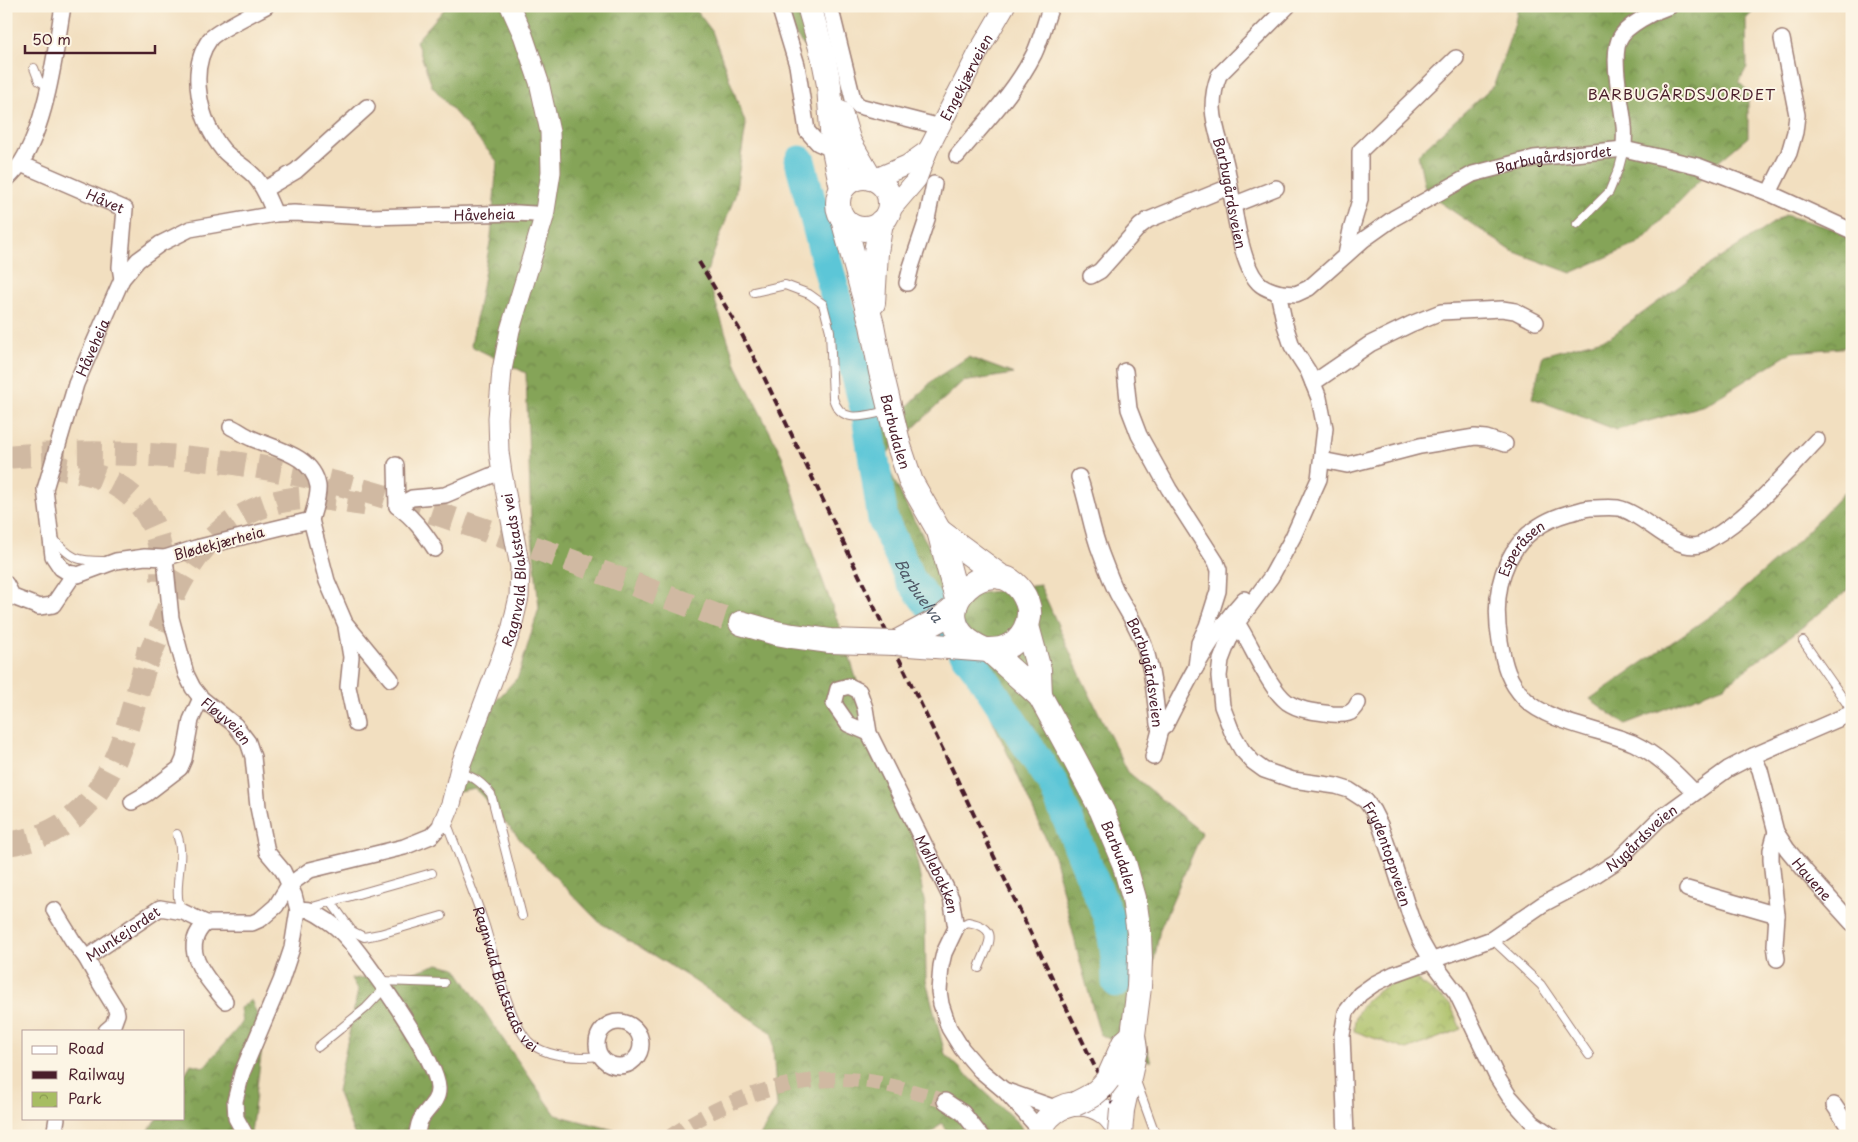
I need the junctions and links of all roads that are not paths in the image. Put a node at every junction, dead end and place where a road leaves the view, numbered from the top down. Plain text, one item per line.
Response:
1 (63, 6) edge
2 (266, 6) edge
3 (510, 6) edge
4 (779, 6) edge
5 (809, 6) edge
6 (830, 6) edge
7 (1005, 6) edge
8 (1051, 6) edge
9 (1288, 6) edge
10 (1670, 6) edge
11 (1782, 40) dead end
12 (1456, 58) dead end
13 (34, 68) dead end
14 (48, 86) junction
15 (367, 107) dead end
16 (939, 129) junction
17 (841, 144) junction
18 (1624, 149) junction
19 (928, 150) junction
20 (957, 156) dead end
21 (21, 164) junction
22 (872, 178) junction
23 (6, 180) edge
24 (934, 184) dead end
25 (1229, 187) junction
26 (842, 188) junction
27 (1276, 188) dead end
28 (265, 189) junction
29 (1769, 193) junction
30 (1233, 205) junction
31 (275, 214) junction
32 (544, 217) junction
33 (884, 218) junction
34 (844, 219) junction
35 (1577, 224) dead end
36 (1852, 231) edge
37 (1346, 255) junction
38 (1091, 276) dead end
39 (122, 279) junction
40 (907, 283) dead end
41 (754, 292) dead end
42 (1281, 292) junction
43 (1536, 322) dead end
44 (872, 325) junction
45 (1124, 371) dead end
46 (1313, 384) junction
47 (883, 412) junction
48 (231, 426) dead end
49 (1817, 440) dead end
50 (1505, 444) dead end
51 (1322, 460) junction
52 (396, 465) dead end
53 (502, 473) junction
54 (1079, 476) dead end
55 (397, 506) junction
56 (311, 520) junction
57 (939, 530) junction
58 (50, 535) junction
59 (435, 550) dead end
60 (165, 558) junction
61 (116, 561) junction
62 (74, 574) junction
63 (1001, 577) junction
64 (6, 584) edge
65 (1261, 590) junction
66 (956, 603) junction
67 (345, 623) junction
68 (741, 623) tunnel mouth
69 (1237, 624) junction
70 (1027, 626) junction
71 (1803, 640) dead end
72 (895, 643) junction
73 (986, 650) junction
74 (1196, 667) junction
75 (391, 679) dead end
76 (1040, 696) junction
77 (202, 698) junction
78 (1358, 703) dead end
79 (1851, 713) edge
80 (356, 724) dead end
81 (1160, 730) junction
82 (869, 733) dead end
83 (1753, 756) junction
84 (1153, 757) dead end
85 (459, 772) junction
86 (1694, 792) junction
87 (132, 802) dead end
88 (443, 823) junction
89 (1776, 832) junction
90 (177, 834) dead end
91 (432, 873) dead end
92 (289, 885) junction
93 (1688, 889) dead end
94 (331, 902) junction
95 (54, 910) dead end
96 (303, 910) junction
97 (183, 912) junction
98 (1777, 915) junction
99 (442, 916) dead end
100 (522, 916) dead end
101 (206, 923) junction
102 (1852, 923) edge
103 (956, 928) junction
104 (1492, 939) junction
105 (86, 958) junction
106 (1777, 959) dead end
107 (1432, 961) junction
108 (979, 968) dead end
109 (444, 983) dead end
110 (381, 985) junction
111 (225, 1001) dead end
112 (107, 1030) edge
113 (1133, 1035) junction
114 (318, 1047) dead end
115 (1589, 1055) dead end
116 (601, 1056) dead end
117 (1132, 1065) junction
118 (1117, 1086) junction
119 (1005, 1091) junction
120 (944, 1101) tunnel mouth
121 (1834, 1105) dead end
122 (1066, 1106) junction
123 (58, 1120) edge
124 (1852, 1132) edge
125 (1039, 1133) edge
126 (1121, 1134) edge
127 (54, 1136) edge
128 (246, 1136) edge
129 (416, 1136) edge
130 (981, 1136) edge
131 (1156, 1136) edge
132 (1346, 1136) edge
133 (1552, 1136) edge

1 - 14 street
2 - 28 street
3 - 32 street, Ragnvald Blakstads vei
4 - 17 street
5 - 17 main road
6 - 16 street
7 - 16 street, Engekjærveien
8 - 20 street
9 - 25 street, Barbugårdsveien
10 - 18 street
11 - 29 street
12 - 37 street
13 - 14 lane
14 - 21 street
15 - 28 street
16 - 19 street, Engekjærveien
17 - 22 main road
17 - 26 main road
18 - 29 street, Barbugårdsjordet
18 - 35 lane
18 - 37 street, Barbugårdsjordet
19 - 22 street, Engekjærveien
19 - 33 street, Engekjærveien
21 - 23 street
21 - 39 street, Håvet
22 - 26 main road
22 - 33 main road
24 - 40 street
25 - 30 street, Barbugårdsveien
25 - 38 street
26 - 34 main road
27 - 30 street
28 - 31 street
29 - 36 street, Barbugårdsjordet
30 - 42 street, Barbugårdsveien
31 - 32 street, Håveheia
31 - 39 street, Håveheia
32 - 53 street, Ragnvald Blakstads vei
33 - 34 main road
33 - 44 main road, Barbudalen
34 - 44 main road, Barbudalen
37 - 42 street, Barbugårdsjordet
39 - 58 street, Håveheia
41 - 47 lane
42 - 46 street, Barbugårdsveien
43 - 46 street
44 - 47 main road, Barbudalen
45 - 74 street
46 - 51 street, Barbugårdsveien
47 - 57 main road, Barbudalen
48 - 56 street
49 - 86 street, Esperåsen
50 - 51 street
51 - 65 street, Barbugårdsveien
52 - 55 street
53 - 55 street
53 - 85 street, Ragnvald Blakstads vei
54 - 81 street, Barbugårdsveien
55 - 59 street
56 - 60 street, Blødekjærheia
56 - 67 street
57 - 63 main road, Barbudalen
57 - 66 main road, Barbudalen
58 - 61 lane
58 - 62 street, Håveheia
60 - 61 street, Blødekjærheia
60 - 77 street, Fløyveien
61 - 62 street, Blødekjærheia
62 - 64 street
63 - 66 main road
63 - 70 main road
65 - 69 street, Barbugårdsveien
65 - 74 street, Barbugårdsveien
66 - 72 main road
66 - 73 main road
67 - 75 street
67 - 80 street
68 - 72 main road, bridge
69 - 78 street
69 - 107 street, Frydentoppveien
70 - 73 main road
70 - 76 main road, Barbudalen
71 - 79 lane
72 - 73 main road
73 - 76 main road, Barbudalen
74 - 81 street, Barbugårdsveien
76 - 113 main road, Barbudalen
77 - 87 street
77 - 92 street, Fløyveien
79 - 83 street, Nygårdsveien
81 - 84 street
82 - 103 street, Møllebakken
83 - 86 street, Nygårdsveien
83 - 89 street, Hauene
85 - 88 street, Ragnvald Blakstads vei
85 - 100 lane
86 - 104 street, Nygårdsveien
88 - 92 street
88 - 116 lane, Ragnvald Blakstads vei
89 - 98 street, Hauene
89 - 102 street, Hauene
90 - 97 lane, Munkejordet
91 - 94 lane
92 - 96 street, Fløyveien
92 - 101 street, Munkejordet
93 - 98 street
94 - 96 lane
94 - 99 lane
95 - 105 street
96 - 110 street
96 - 128 street, Fløyveien
97 - 101 street, Munkejordet
97 - 105 street, Munkejordet
98 - 106 street, Hauene
101 - 111 street
103 - 108 lane
103 - 119 street, Møllebakken
104 - 107 street, Nygårdsveien
104 - 115 lane
105 - 112 street, Munkejordet
107 - 132 street, Nygårdsveien
107 - 133 street, Frydentoppveien
109 - 110 lane
110 - 114 lane
110 - 129 street
113 - 117 main road, Barbudalen
113 - 118 main road, Barbudalen
117 - 118 main road, Barbudalen
117 - 131 lane
118 - 122 main road, Barbudalen, bridge
118 - 126 main road, Barbudalen, bridge
119 - 122 street, Møllebakken
119 - 125 street, Møllebakken
120 - 130 street
121 - 124 street
122 - 125 main road
122 - 126 main road, bridge
123 - 127 street

